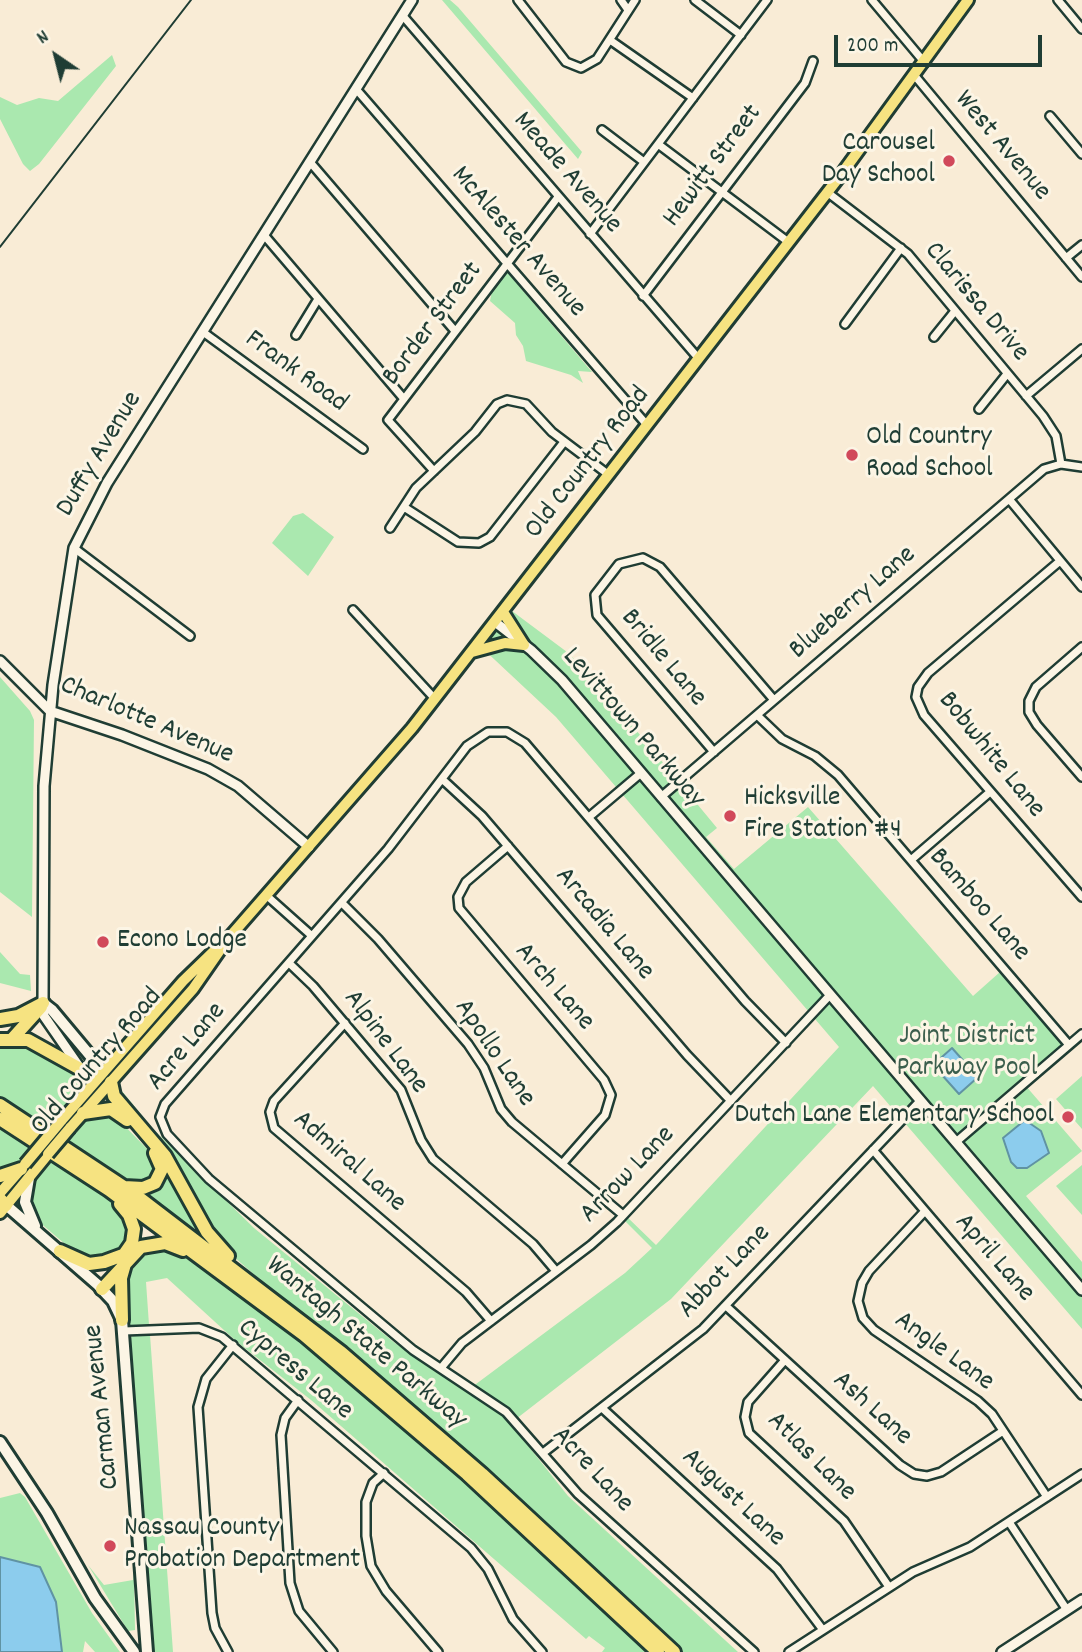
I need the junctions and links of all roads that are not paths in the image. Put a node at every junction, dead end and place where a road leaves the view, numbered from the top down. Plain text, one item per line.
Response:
1 (412, 0) edge
2 (518, 0) edge
3 (621, 0) edge
4 (635, 0) edge
5 (695, 0) edge
6 (767, 0) edge
7 (872, 0) edge
8 (968, 0) edge
9 (1058, 0) edge
10 (628, 10) junction
11 (403, 16) junction
12 (1082, 29) edge
13 (741, 35) junction
14 (610, 40) junction
15 (813, 61) dead end
16 (925, 63) junction
17 (915, 76) junction
18 (356, 89) junction
19 (693, 97) junction
20 (1050, 116) dead end
21 (602, 130) dead end
22 (658, 144) junction
23 (1082, 154) edge
24 (310, 162) junction
25 (644, 162) junction
26 (722, 192) junction
27 (827, 192) junction
28 (558, 197) junction
29 (590, 234) junction
30 (264, 235) junction
31 (788, 242) junction
32 (1082, 245) edge
33 (901, 248) junction
34 (1066, 258) junction
35 (507, 264) junction
36 (1082, 277) edge
37 (643, 296) junction
38 (318, 299) junction
39 (955, 311) junction
40 (845, 324) dead end
41 (455, 331) junction
42 (203, 332) junction
43 (296, 335) dead end
44 (934, 337) dead end
45 (1082, 349) edge
46 (699, 359) junction
47 (1007, 374) junction
48 (1026, 396) junction
49 (404, 398) junction
50 (979, 409) dead end
51 (647, 425) junction
52 (564, 442) junction
53 (363, 449) dead end
54 (1061, 464) junction
55 (1082, 467) edge
56 (434, 471) junction
57 (609, 475) junction
58 (1009, 499) junction
59 (404, 507) junction
60 (390, 528) dead end
61 (74, 548) junction
62 (1060, 561) junction
63 (1082, 587) edge
64 (354, 610) dead end
65 (503, 612) junction
66 (495, 622) junction
67 (191, 636) dead end
68 (524, 645) junction
69 (1082, 648) edge
70 (472, 652) junction
71 (0, 661) edge
72 (435, 699) junction
73 (774, 700) junction
74 (50, 711) junction
75 (758, 716) junction
76 (714, 752) junction
77 (641, 773) junction
78 (1082, 777) edge
79 (442, 779) junction
80 (990, 792) junction
81 (662, 797) junction
82 (589, 817) junction
83 (508, 846) junction
84 (309, 847) junction
85 (911, 860) junction
86 (266, 895) junction
87 (1082, 897) edge
88 (342, 903) junction
89 (312, 936) junction
90 (289, 963) junction
91 (830, 995) junction
92 (43, 1003) junction
93 (0, 1019) edge
94 (345, 1023) junction
95 (1082, 1034) edge
96 (6, 1039) edge
97 (786, 1043) junction
98 (1069, 1045) junction
99 (82, 1070) junction
100 (107, 1077) junction
101 (92, 1085) junction
102 (731, 1101) junction
103 (920, 1101) junction
104 (0, 1105) edge
105 (83, 1113) junction
106 (0, 1120) edge
107 (66, 1125) junction
108 (956, 1142) junction
109 (873, 1150) junction
110 (562, 1164) junction
111 (27, 1170) junction
112 (0, 1177) edge
113 (124, 1187) junction
114 (109, 1190) junction
115 (0, 1193) edge
116 (2, 1205) edge
117 (925, 1211) junction
118 (623, 1215) junction
119 (38, 1231) junction
120 (60, 1251) junction
121 (200, 1256) junction
122 (124, 1259) junction
123 (556, 1271) junction
124 (252, 1282) junction
125 (100, 1287) junction
126 (1082, 1290) edge
127 (726, 1306) junction
128 (491, 1321) junction
129 (123, 1326) junction
130 (233, 1345) junction
131 (785, 1360) junction
132 (441, 1368) junction
133 (1082, 1395) edge
134 (298, 1400) junction
135 (602, 1408) junction
136 (1003, 1431) junction
137 (0, 1442) edge
138 (543, 1453) junction
139 (384, 1473) junction
140 (1082, 1475) edge
141 (1047, 1497) junction
142 (1009, 1522) junction
143 (889, 1587) junction
144 (1082, 1600) edge
145 (1067, 1610) junction
146 (823, 1630) junction
147 (331, 1651) edge
148 (134, 1652) edge
149 (147, 1652) edge
150 (228, 1652) edge
151 (438, 1652) edge
152 (542, 1652) edge
153 (658, 1652) edge
154 (674, 1652) edge
155 (754, 1652) edge
156 (789, 1652) edge
157 (1002, 1652) edge

1 - 11 street, Duffy Avenue
2 - 14 street
3 - 10 street
4 - 10 street
5 - 13 street
6 - 13 street
7 - 16 street
8 - 16 main road, Old Country Road
9 - 12 street
10 - 14 street
11 - 18 street, Duffy Avenue
11 - 28 street, Meade Avenue
13 - 19 street
14 - 19 street
15 - 26 street, Hewitt Street
16 - 17 main road, Old Country Road
17 - 27 main road, Old Country Road
17 - 34 street, West Avenue
18 - 24 street, Duffy Avenue
18 - 35 street, McAlester Avenue
19 - 22 street
20 - 23 street
21 - 25 street
22 - 25 street
22 - 26 street
24 - 30 street, Duffy Avenue
24 - 41 street
25 - 29 street
26 - 31 street
26 - 37 street, Hewitt Street
27 - 31 main road, Old Country Road
27 - 33 street, Clarissa Drive
28 - 29 street, Meade Avenue
28 - 35 street, Border Street
29 - 37 street, Meade Avenue
30 - 38 street
30 - 42 street, Duffy Avenue
31 - 46 main road, Old Country Road
32 - 34 street
33 - 39 street, Clarissa Drive
33 - 40 street
34 - 36 street, West Avenue
35 - 41 street, Border Street
35 - 51 street, McAlester Avenue
37 - 46 street, Meade Avenue
38 - 43 street
38 - 49 street
39 - 44 street
39 - 47 street, Clarissa Drive
41 - 49 street, Border Street
42 - 53 street, Frank Road
42 - 61 street, Duffy Avenue
45 - 48 street
46 - 51 main road, Old Country Road
47 - 48 street, Clarissa Drive
47 - 50 street
48 - 54 street, Clarissa Drive
49 - 56 street, Border Street
51 - 57 main road, Old Country Road
52 - 56 street
52 - 57 street
52 - 59 street
54 - 55 street
54 - 58 street, Blueberry Lane
56 - 59 street
57 - 65 main road, Old Country Road
58 - 62 street
58 - 73 street, Blueberry Lane
59 - 60 street
61 - 67 street
61 - 74 street, Duffy Avenue
62 - 63 street
62 - 80 street, Bobwhite Lane
64 - 72 street
65 - 66 main road, Old Country Road
65 - 68 main road
66 - 68 street, Levittown Parkway
66 - 70 main road, Old Country Road
68 - 70 main road
68 - 77 street, Levittown Parkway
69 - 78 street
70 - 72 main road, Old Country Road
71 - 74 street, Charlotte Avenue
72 - 84 main road, Old Country Road
73 - 75 street, Blueberry Lane
73 - 76 street, Bridle Lane
74 - 84 street, Charlotte Avenue
74 - 92 street, Duffy Avenue
75 - 76 street, Blueberry Lane
75 - 85 street, Bamboo Lane
76 - 81 street, Blueberry Lane
77 - 81 street, Levittown Parkway
77 - 82 street
79 - 82 street, Acre Lane
79 - 83 street, Arcadia Lane
79 - 88 street, Acre Lane
80 - 85 street
80 - 87 street, Bobwhite Lane
81 - 91 street, Levittown Parkway
82 - 97 street, Acre Lane
83 - 102 street, Arcadia Lane
83 - 110 street, Arch Lane
84 - 86 main road, Old Country Road
85 - 98 street, Bamboo Lane
86 - 89 street
86 - 100 main road, Old Country Road
88 - 89 street, Acre Lane
88 - 110 street, Apollo Lane
89 - 90 street, Acre Lane
90 - 94 street, Alpine Lane
90 - 132 street, Acre Lane
91 - 97 street, Arrow Lane
91 - 103 street, Levittown Parkway
92 - 93 highway
92 - 96 highway
92 - 99 street, Duffy Avenue
92 - 100 main road
94 - 123 street, Alpine Lane
94 - 128 street, Admiral Lane
95 - 98 street
96 - 99 highway
97 - 102 street, Arrow Lane
98 - 108 street
99 - 101 main road, Duffy Avenue
100 - 101 main road, Old Country Road
100 - 105 main road, Old Country Road
100 - 124 highway
101 - 107 main road, Old Country Road
102 - 118 street, Arrow Lane
103 - 108 street, Levittown Parkway
103 - 109 street, Abbot Lane
104 - 113 highway, Wantagh State Parkway
105 - 107 main road, Old Country Road
105 - 113 highway
106 - 114 highway, Wantagh State Parkway
107 - 111 main road, Old Country Road, bridge
108 - 126 street, Levittown Parkway
109 - 117 street, April Lane
109 - 127 street, Abbot Lane
110 - 118 street, Apollo Lane
111 - 112 highway
111 - 115 main road, Old Country Road
111 - 116 main road, Old Country Road
111 - 119 main road
113 - 124 highway, Wantagh State Parkway
114 - 121 highway, Wantagh State Parkway
114 - 122 highway
116 - 119 main road, Carman Avenue
117 - 133 street, April Lane
117 - 136 street, Angle Lane
118 - 123 street, Arrow Lane
119 - 120 main road, Carman Avenue
120 - 122 highway
120 - 125 main road, Carman Avenue
121 - 122 highway
121 - 153 highway, Wantagh State Parkway
122 - 125 highway
122 - 129 highway
123 - 128 street, Arrow Lane
124 - 154 highway, Wantagh State Parkway
125 - 129 main road, Carman Avenue
127 - 131 street, Ash Lane
127 - 135 street, Abbot Lane
128 - 132 street, Arrow Lane
129 - 130 street, Cypress Lane
129 - 149 main road, Carman Avenue
130 - 134 street, Cypress Lane
130 - 150 street
131 - 136 street, Ash Lane
131 - 143 street, Atlas Lane
132 - 138 street, Acre Lane
134 - 139 street, Cypress Lane
134 - 147 street
135 - 138 street, Abbot Lane
135 - 146 street, August Lane
136 - 141 street, Angle Lane
137 - 148 main road
138 - 155 street, Acre Lane
139 - 151 street
139 - 152 street, Cypress Lane
140 - 141 street
141 - 142 street
142 - 143 street
142 - 145 street
143 - 146 street
144 - 145 street
145 - 157 street
146 - 156 street

